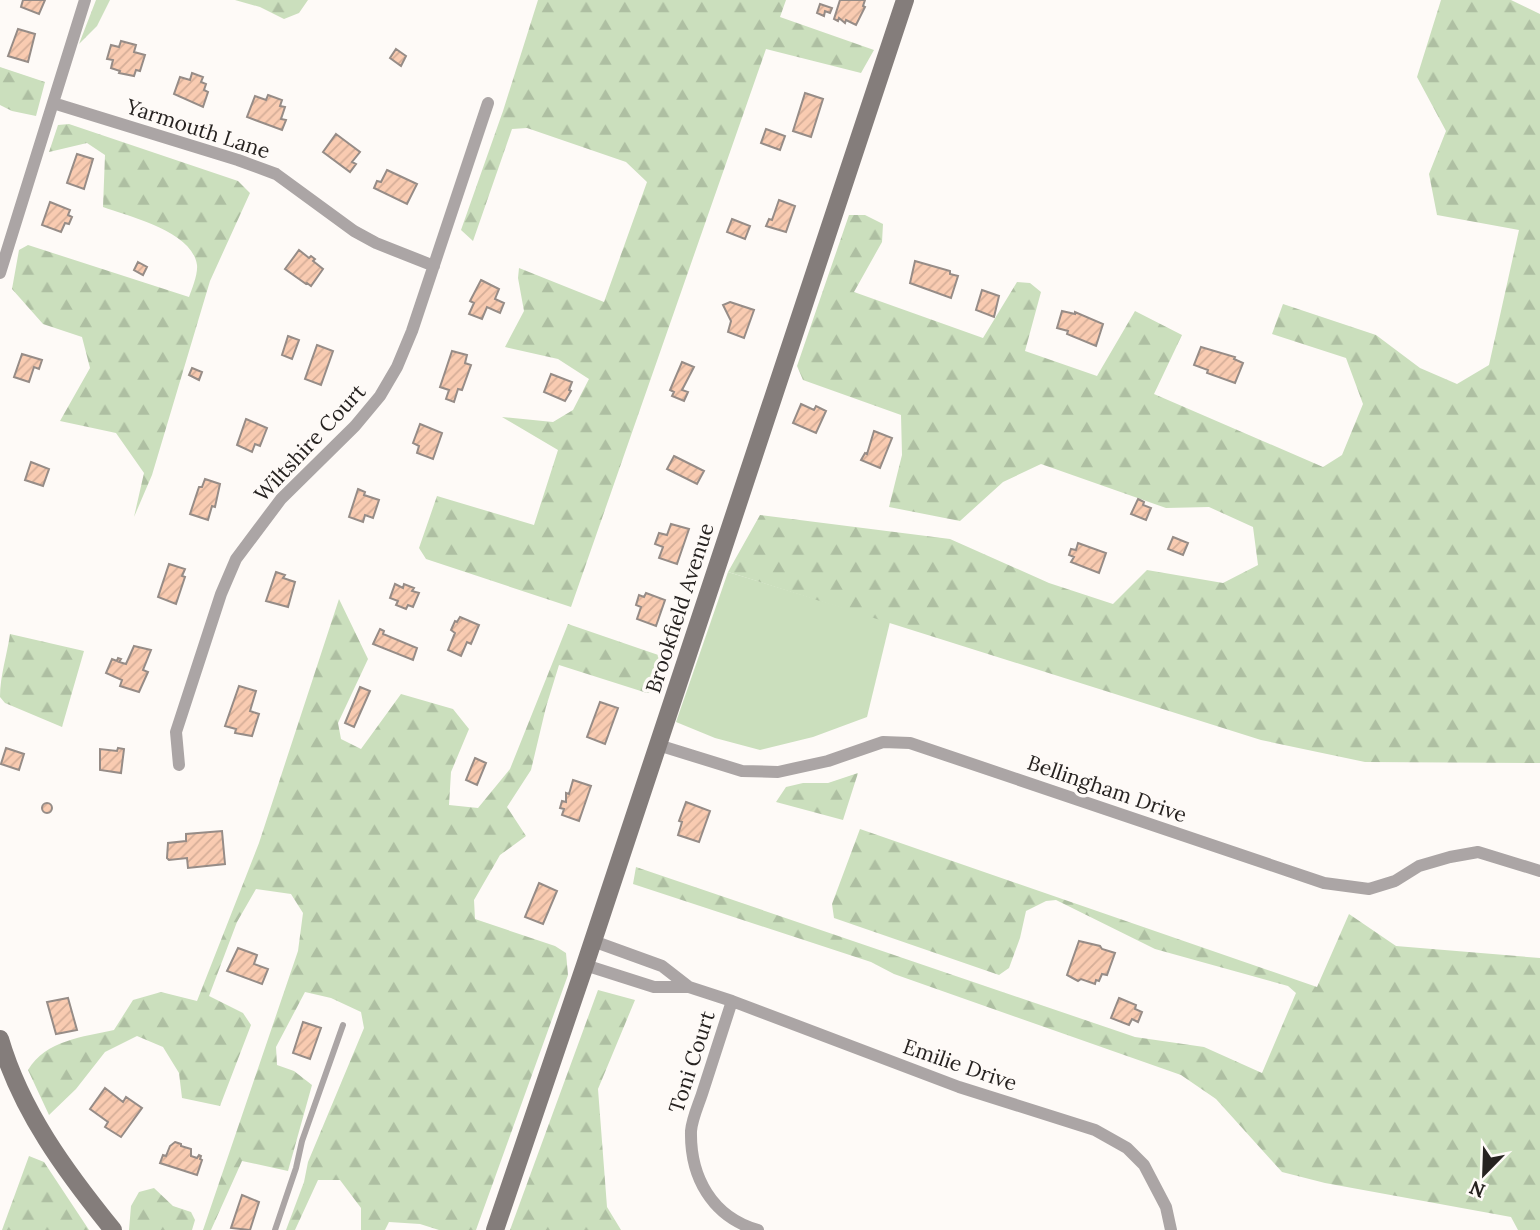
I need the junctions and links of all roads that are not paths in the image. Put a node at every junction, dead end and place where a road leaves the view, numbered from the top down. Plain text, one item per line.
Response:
1 (86, 0) edge
2 (905, 0) edge
3 (53, 103) junction
4 (488, 103) dead end
5 (434, 266) junction
6 (0, 273) edge
7 (658, 745) junction
8 (180, 765) dead end
9 (1540, 871) edge
10 (593, 941) junction
11 (653, 963) junction
12 (585, 965) junction
13 (645, 984) junction
14 (689, 987) junction
15 (732, 1001) junction
16 (343, 1025) dead end
17 (0, 1039) edge
18 (113, 1230) edge
19 (275, 1230) edge
20 (495, 1230) edge
21 (758, 1230) edge
22 (1171, 1230) edge

1 - 3 street
2 - 7 main road, Brookfield Avenue
3 - 5 street, Yarmouth Lane
3 - 6 street
4 - 5 street, Wiltshire Court
5 - 8 street, Wiltshire Court
7 - 9 street, Bellingham Drive
7 - 10 main road, Brookfield Avenue
10 - 11 street, Emilie Drive
10 - 12 main road, Brookfield Avenue
11 - 13 street
11 - 14 street, Emilie Drive
12 - 13 street, Emilie Drive
12 - 20 main road, Brookfield Avenue
13 - 14 street, Emilie Drive
14 - 15 street, Emilie Drive
15 - 21 street, Toni Court
15 - 22 street, Emilie Drive
16 - 19 lane
17 - 18 main road

